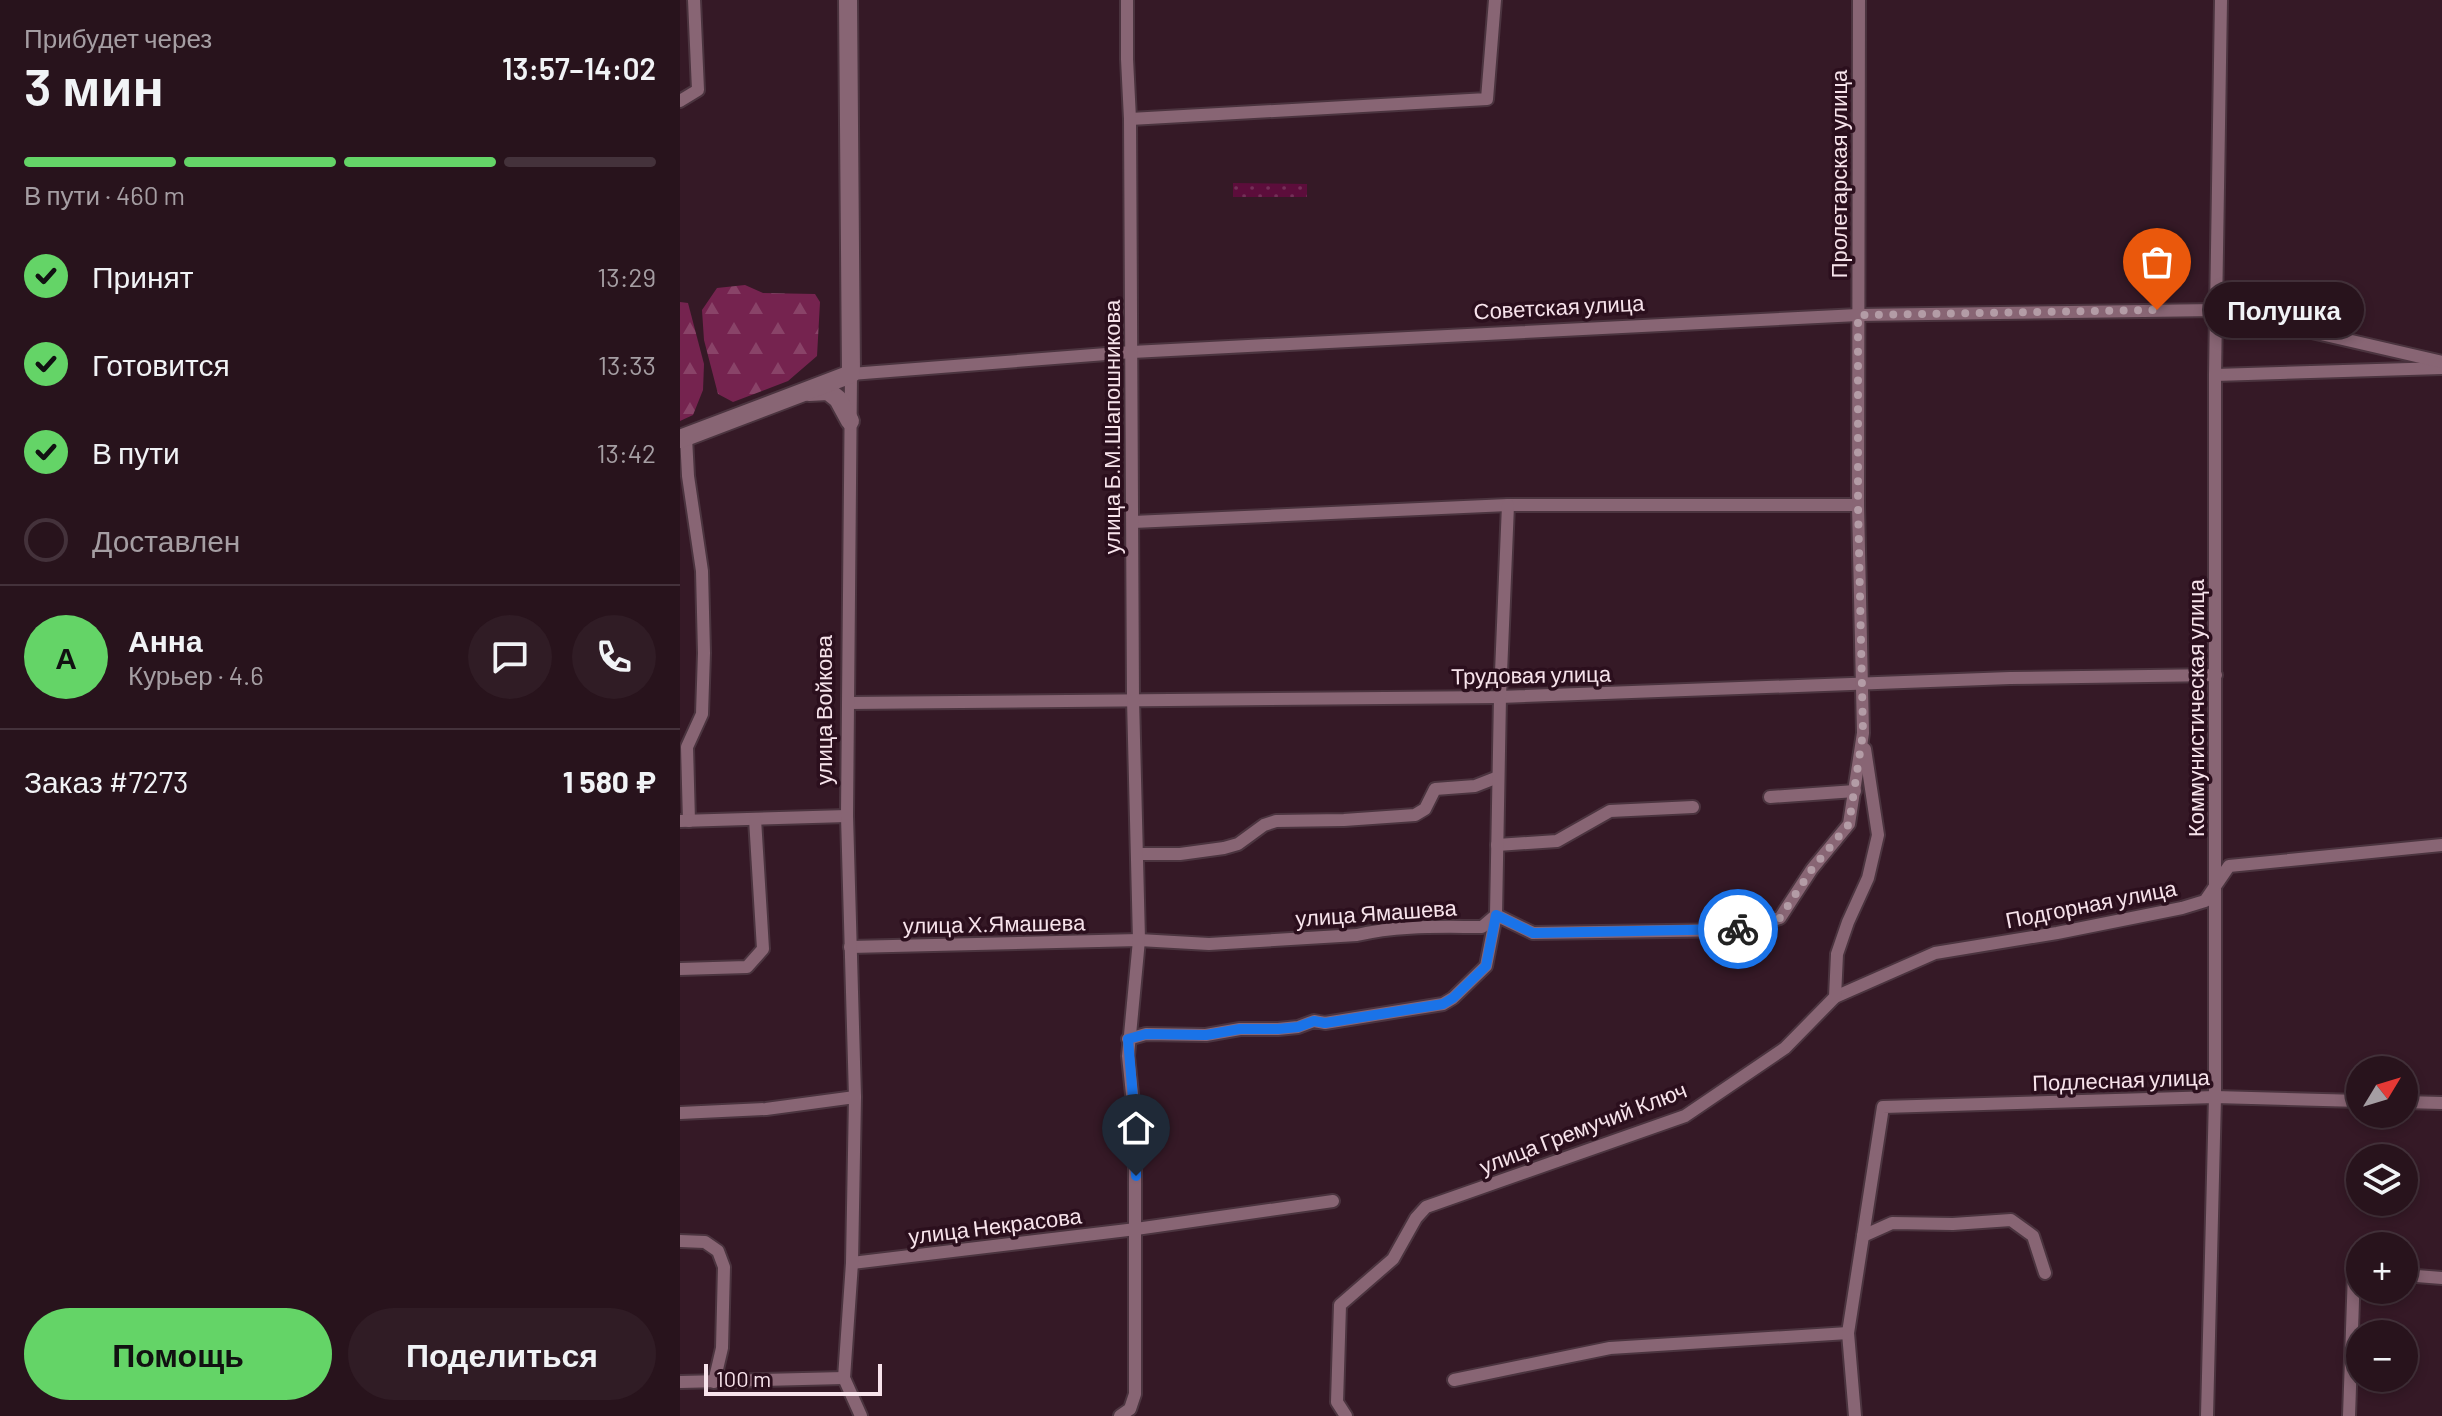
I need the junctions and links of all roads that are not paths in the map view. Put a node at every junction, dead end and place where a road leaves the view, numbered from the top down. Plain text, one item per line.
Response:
1 (694, 0) edge
2 (848, 0) edge
3 (1127, 0) edge
4 (1495, 0) edge
5 (1859, 0) edge
6 (2221, 0) edge
7 (680, 101) edge
8 (1130, 119) junction
9 (2217, 310) junction
10 (1858, 315) junction
11 (849, 324) junction
12 (1132, 352) junction
13 (2442, 362) edge
14 (2442, 368) edge
15 (851, 374) junction
16 (2215, 375) junction
17 (802, 392) junction
18 (850, 421) junction
19 (683, 438) edge
20 (1508, 505) junction
21 (1858, 505) junction
22 (1133, 522) junction
23 (2216, 675) junction
24 (1861, 684) junction
25 (1500, 697) junction
26 (1133, 699) junction
27 (848, 703) junction
28 (1863, 733) junction
29 (1498, 777) junction
30 (1855, 791) junction
31 (1770, 797) dead end
32 (1693, 807) dead end
33 (847, 816) junction
34 (755, 819) junction
35 (684, 821) edge
36 (1497, 845) junction
37 (2442, 845) edge
38 (1138, 854) junction
39 (2216, 882) junction
40 (1496, 915) junction
41 (1139, 940) junction
42 (850, 947) junction
43 (680, 969) edge
44 (1835, 997) junction
45 (1128, 1039) junction
46 (855, 1097) junction
47 (2215, 1097) junction
48 (2346, 1101) edge
49 (2418, 1102) edge
50 (2442, 1103) edge
51 (680, 1113) edge
52 (1333, 1201) dead end
53 (1136, 1229) junction
54 (1863, 1236) junction
55 (680, 1241) edge
56 (852, 1263) junction
57 (2045, 1273) dead end
58 (2418, 1276) edge
59 (2442, 1278) edge
60 (2353, 1304) edge
61 (1848, 1333) junction
62 (844, 1378) junction
63 (1454, 1380) dead end
64 (680, 1382) edge
65 (714, 1382) junction
66 (1134, 1402) junction
67 (860, 1415) edge
68 (1120, 1416) edge
69 (1137, 1416) edge
70 (1346, 1416) edge
71 (1855, 1416) edge
72 (2207, 1416) edge
73 (2349, 1416) edge

1 - 7 street
2 - 11 main road, улица Войкова
3 - 8 street, улица Б.М.Шапошникова
4 - 8 street
5 - 10 street, Пролетарская улица
6 - 9 street, Коммунистическая улица
8 - 12 street, улица Б.М.Шапошникова
9 - 10 street, Советская улица
9 - 13 street, Советская улица
9 - 16 street, Коммунистическая улица
10 - 12 street, Советская улица
10 - 21 street, Пролетарская улица
11 - 15 main road, улица Войкова
11 - 17 main road
12 - 15 street, Советская улица
12 - 22 street, улица Б.М.Шапошникова
14 - 16 street
15 - 17 main road, Советская улица
15 - 18 street, улица Войкова
16 - 23 street, Коммунистическая улица
17 - 18 main road
17 - 19 main road, Советская улица
18 - 27 street, улица Войкова
19 - 35 street, Советская улица
20 - 21 street
20 - 22 street
20 - 25 street
21 - 24 street, Пролетарская улица
22 - 26 street, улица Б.М.Шапошникова
23 - 24 street, Трудовая улица
23 - 39 street, Коммунистическая улица
24 - 25 street, Трудовая улица
24 - 28 street
25 - 26 street, Трудовая улица
25 - 29 street
26 - 27 street, Трудовая улица
26 - 38 street, улица Б.М.Шапошникова
27 - 33 street, улица Войкова
28 - 30 street
28 - 44 street
29 - 36 street
29 - 38 street
30 - 31 street
30 - 40 street
32 - 36 street
33 - 34 street
33 - 42 street, улица Войкова
34 - 35 street
34 - 43 street
36 - 40 street
37 - 39 street, Подгорная улица
38 - 41 street, улица Б.М.Шапошникова
39 - 44 street, Подгорная улица
39 - 47 street, Коммунистическая улица
40 - 41 street, улица Ямашева
40 - 45 street
41 - 42 street, улица Х.Ямашева
41 - 45 street, улица Б.М.Шапошникова
42 - 46 street, улица Войкова
44 - 70 street, улица Гремучий Ключ
45 - 53 street, улица Б.М.Шапошникова
46 - 51 street
46 - 56 street, улица Войкова
47 - 48 street, Подлесная улица
47 - 54 street, Подлесная улица
47 - 72 street, Коммунистическая улица
49 - 50 street
52 - 53 street, улица Некрасова
53 - 56 street, улица Некрасова
53 - 66 street, улица Б.М.Шапошникова
54 - 57 street
54 - 61 street
55 - 65 street
56 - 62 street, улица Войкова
58 - 59 street
60 - 73 street
61 - 63 street
61 - 71 street
62 - 65 street
62 - 67 street, улица Войкова
64 - 65 street
66 - 68 street
66 - 69 street, улица Б.М.Шапошникова

